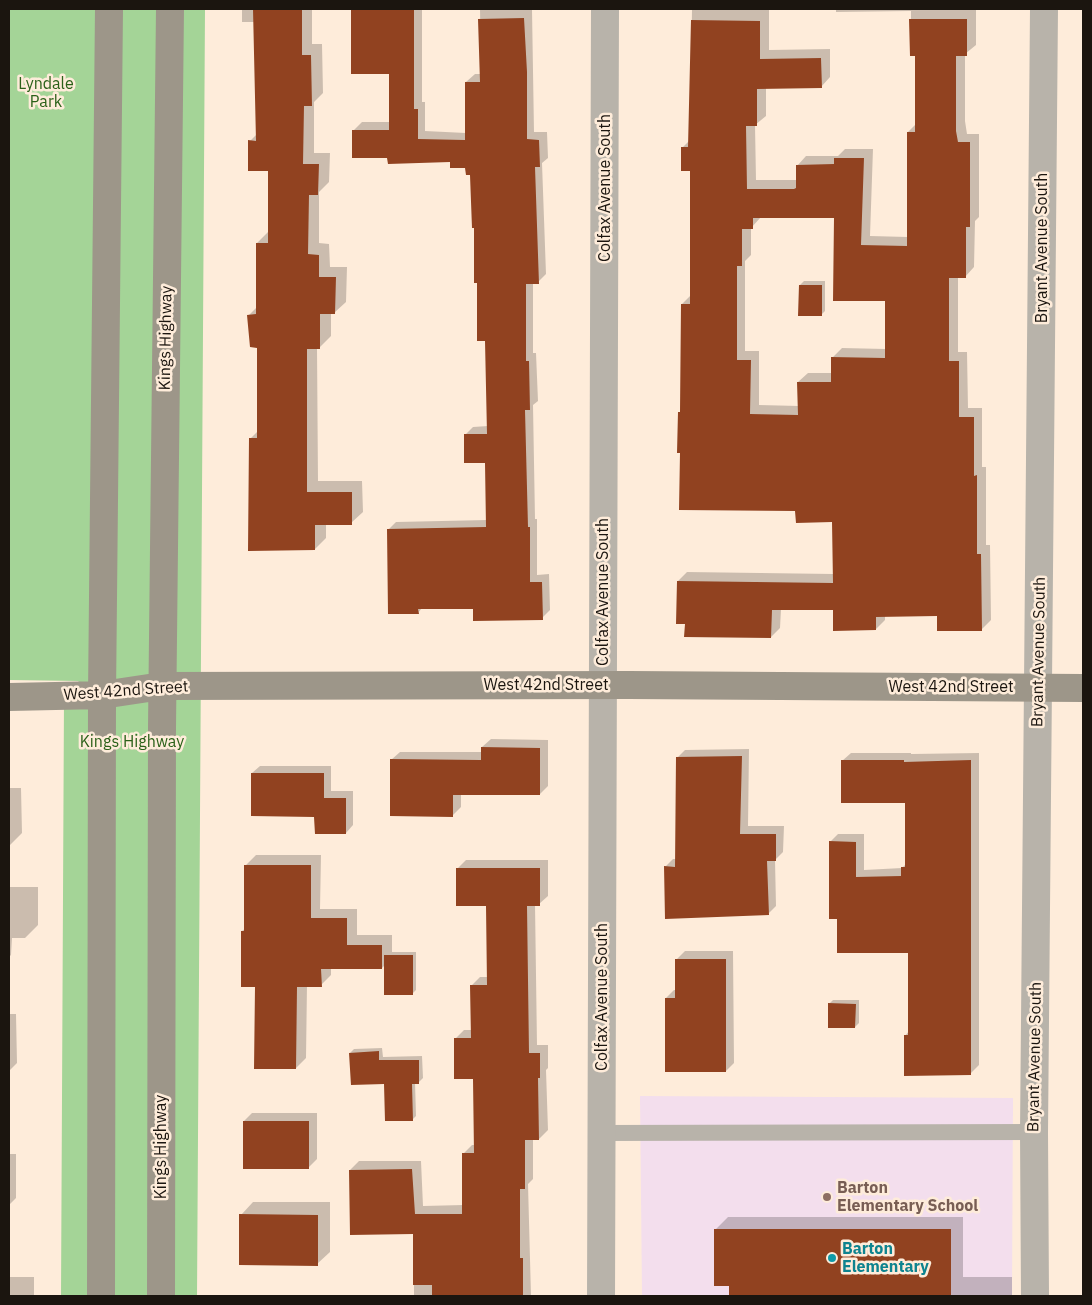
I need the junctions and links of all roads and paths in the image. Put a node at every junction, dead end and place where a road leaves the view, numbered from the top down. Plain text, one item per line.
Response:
1 (109, 9) edge
2 (170, 9) edge
3 (605, 9) edge
4 (1044, 9) edge
5 (602, 685) junction
6 (162, 686) junction
7 (1038, 687) junction
8 (1083, 688) edge
9 (102, 695) junction
10 (9, 698) edge
11 (1034, 1132) junction
12 (601, 1133) junction
13 (101, 1296) edge
14 (161, 1296) edge
15 (601, 1296) edge
16 (1035, 1296) edge

1 - 9 street
2 - 6 street, Kings Highway
3 - 5 street, Colfax Avenue South
4 - 7 street, Bryant Avenue South
5 - 6 street, West 42nd Street
5 - 7 street, West 42nd Street
5 - 12 street, Colfax Avenue South
6 - 9 street, West 42nd Street
6 - 14 street, Kings Highway
7 - 8 street, West 42nd Street
7 - 11 street, Bryant Avenue South
9 - 10 street, West 42nd Street
9 - 13 street
11 - 12 lane
11 - 16 street, Bryant Avenue South
12 - 15 street, Colfax Avenue South

